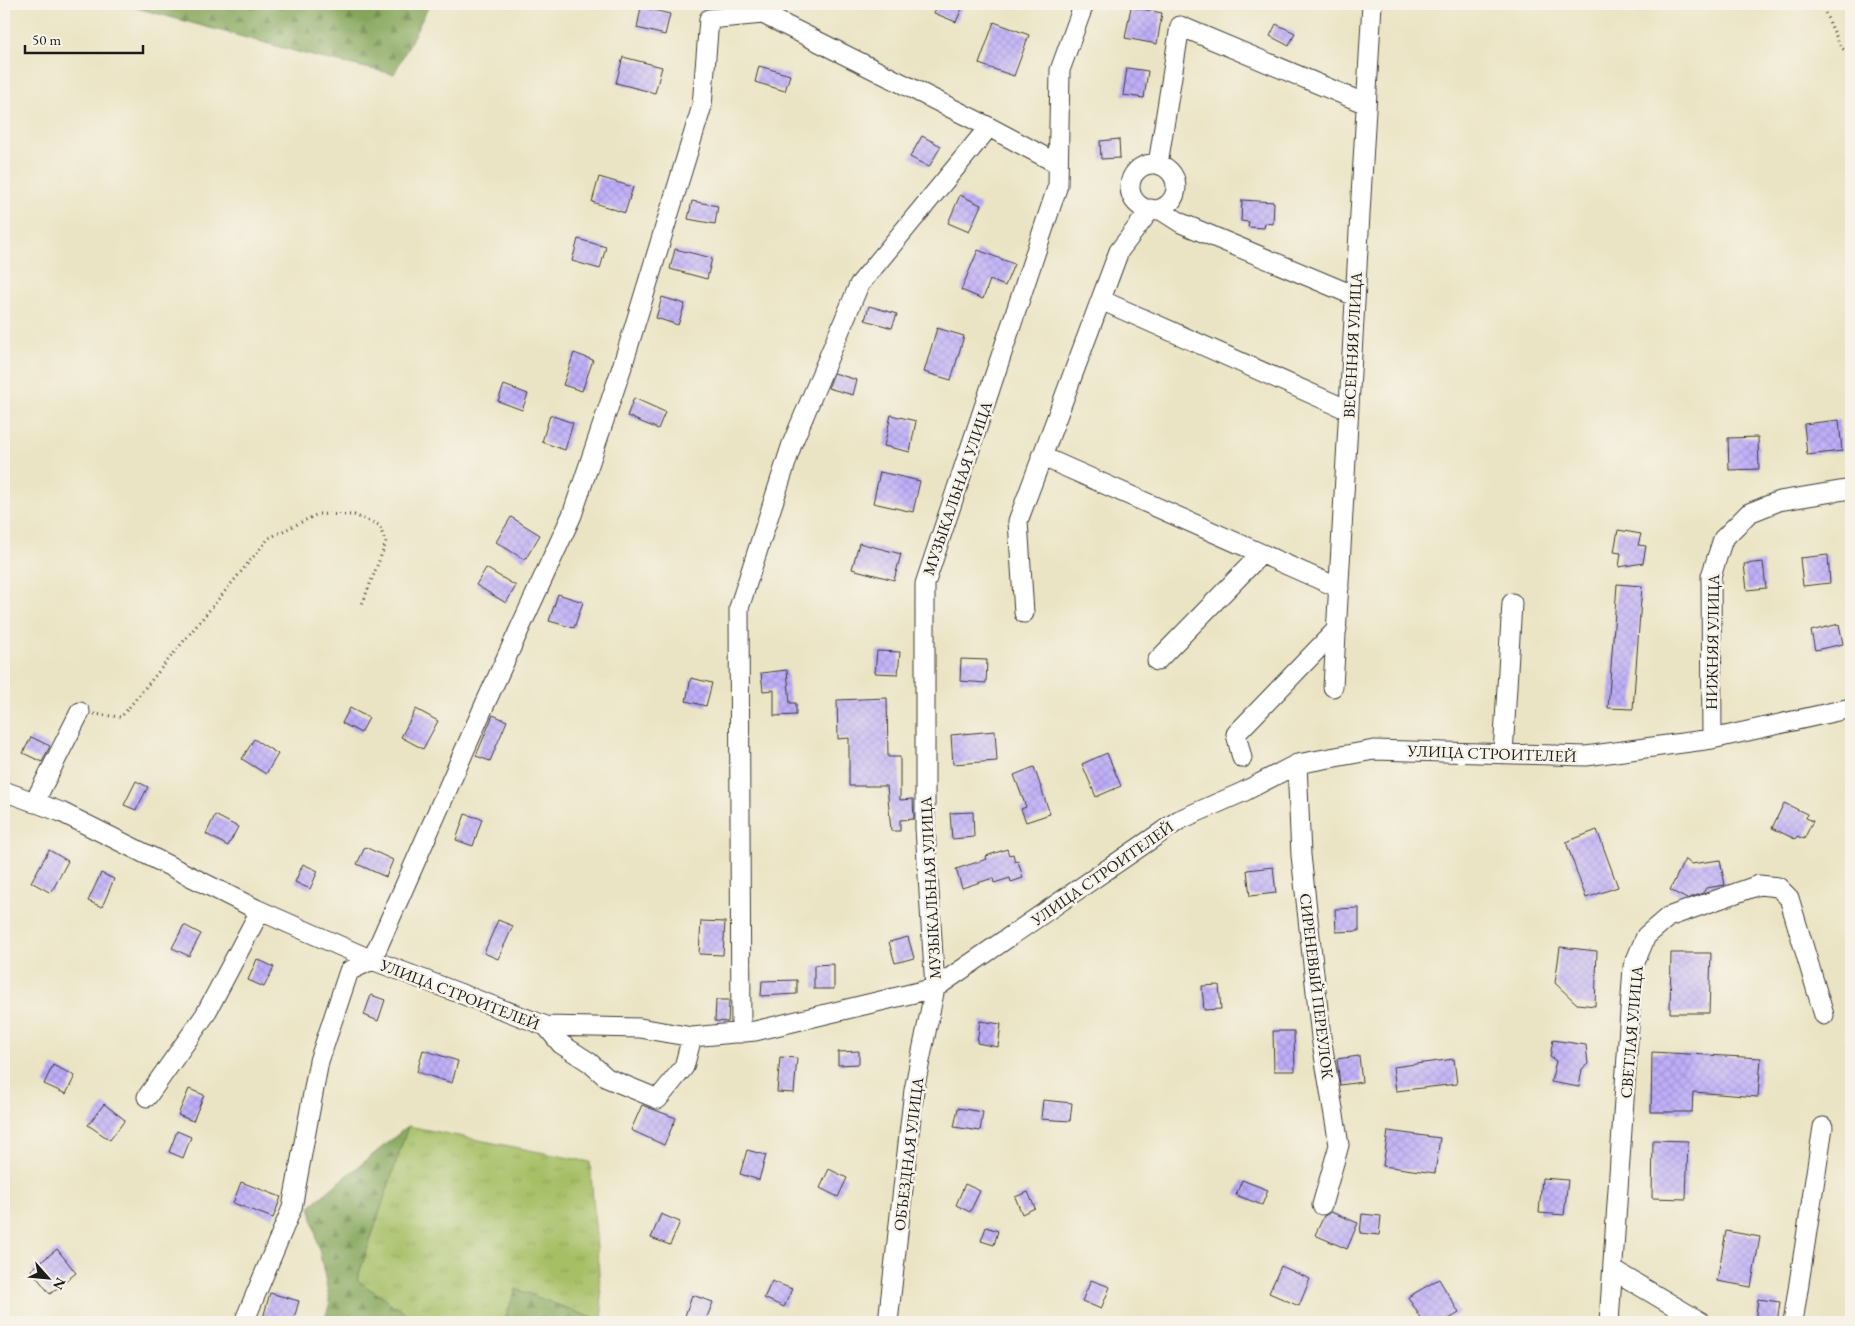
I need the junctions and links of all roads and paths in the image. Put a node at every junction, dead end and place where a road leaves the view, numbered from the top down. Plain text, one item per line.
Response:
1 (1084, 4) edge
2 (1372, 4) edge
3 (1821, 4) edge
4 (1851, 56) edge
5 (1366, 104) junction
6 (989, 127) junction
7 (1058, 164) junction
8 (1158, 164) junction
9 (1155, 209) junction
10 (1355, 296) junction
11 (1101, 300) junction
12 (1348, 410) junction
13 (1041, 456) junction
14 (1851, 489) edge
15 (1262, 554) junction
16 (1339, 588) junction
17 (1512, 603) dead end
18 (361, 607) dead end
19 (1024, 613) dead end
20 (1337, 629) junction
21 (1157, 661) dead end
22 (1333, 687) dead end
23 (1851, 708) edge
24 (80, 712) joint
25 (1712, 740) junction
26 (1503, 754) junction
27 (1242, 758) dead end
28 (1297, 764) junction
29 (4, 791) edge
30 (34, 803) junction
31 (260, 910) junction
32 (372, 960) junction
33 (935, 988) junction
34 (1824, 1015) dead end
35 (546, 1026) junction
36 (741, 1033) junction
37 (692, 1037) junction
38 (146, 1097) dead end
39 (1823, 1127) dead end
40 (1322, 1205) dead end
41 (1613, 1270) junction
42 (244, 1320) edge
43 (888, 1322) edge
44 (1609, 1322) edge
45 (1701, 1322) edge
46 (1793, 1322) edge

1 - 7 street, МУЗЫКАЛЬНАЯ УЛИЦА
2 - 5 street, ВЕСЕННЯЯ УЛИЦА
3 - 4 path
5 - 8 street
5 - 10 street, ВЕСЕННЯЯ УЛИЦА
6 - 7 street
6 - 32 street
6 - 36 street
7 - 33 street, МУЗЫКАЛЬНАЯ УЛИЦА
8 - 9 street
8 - 9 street
9 - 10 street
9 - 11 street
10 - 12 street, ВЕСЕННЯЯ УЛИЦА
11 - 12 street
11 - 13 street
12 - 16 street, ВЕСЕННЯЯ УЛИЦА
13 - 15 street
13 - 19 street
14 - 25 street, НИЖНЯЯ УЛИЦА
15 - 16 street
15 - 21 street
16 - 20 street, ВЕСЕННЯЯ УЛИЦА
17 - 26 street
18 - 24 path
20 - 22 street, ВЕСЕННЯЯ УЛИЦА
20 - 27 street
23 - 25 street, УЛИЦА СТРОИТЕЛЕЙ
24 - 30 street
25 - 26 street, УЛИЦА СТРОИТЕЛЕЙ
26 - 28 street, УЛИЦА СТРОИТЕЛЕЙ
28 - 33 street, УЛИЦА СТРОИТЕЛЕЙ
28 - 40 street, СИРЕНЕВЫЙ ПЕРЕУЛОК
29 - 30 street, УЛИЦА СТРОИТЕЛЕЙ
30 - 31 street, УЛИЦА СТРОИТЕЛЕЙ
31 - 32 street, УЛИЦА СТРОИТЕЛЕЙ
31 - 38 street
32 - 35 street, УЛИЦА СТРОИТЕЛЕЙ
32 - 42 street
33 - 36 street, УЛИЦА СТРОИТЕЛЕЙ
33 - 43 street, ОБЪЕЗДНАЯ УЛИЦА
34 - 41 street, СВЕТЛАЯ УЛИЦА
35 - 37 street, УЛИЦА СТРОИТЕЛЕЙ
35 - 37 street
36 - 37 street, УЛИЦА СТРОИТЕЛЕЙ
39 - 46 street
41 - 44 street, СВЕТЛАЯ УЛИЦА
41 - 45 street

